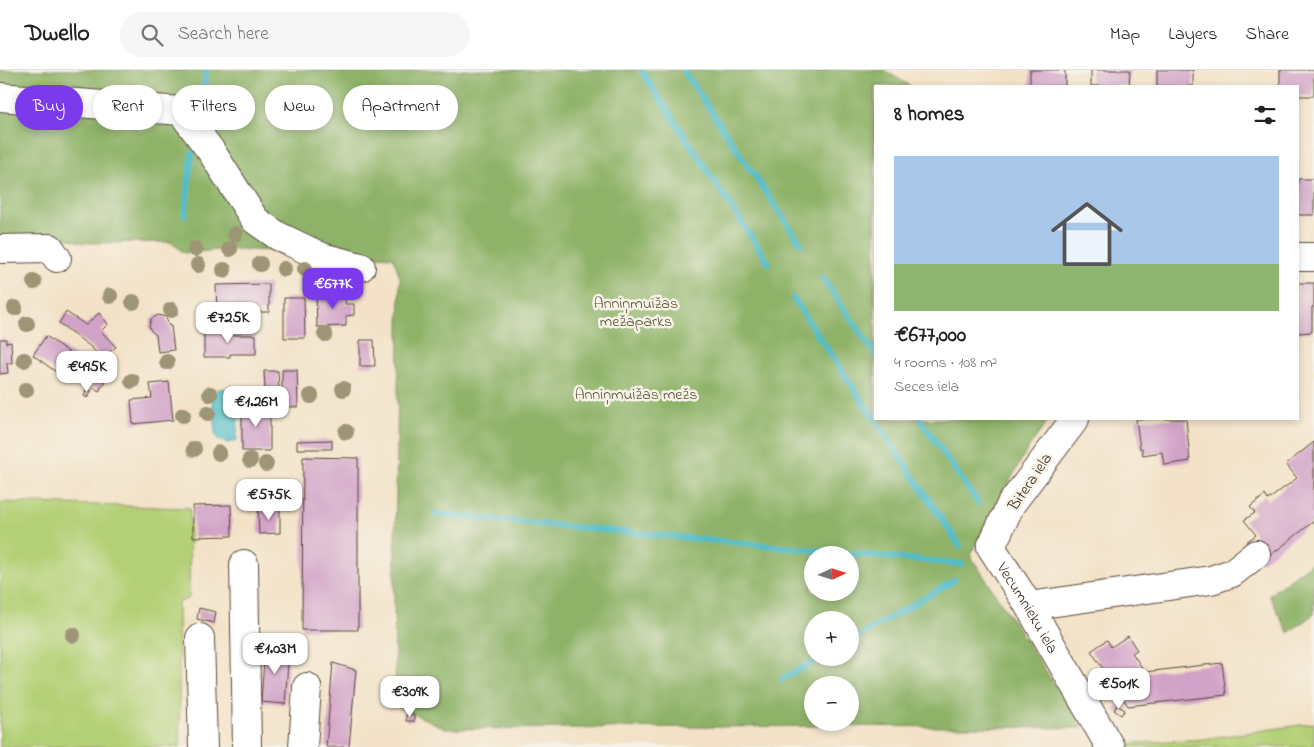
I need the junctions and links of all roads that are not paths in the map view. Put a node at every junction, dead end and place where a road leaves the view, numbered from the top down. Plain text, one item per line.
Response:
1 (0, 97) edge
2 (0, 249) edge
3 (1299, 257) edge
4 (1314, 257) edge
5 (57, 258) dead end
6 (361, 267) dead end
7 (1073, 420) edge
8 (991, 547) joint
9 (1256, 554) dead end
10 (244, 564) dead end
11 (1029, 606) junction
12 (200, 638) dead end
13 (307, 687) dead end
14 (203, 747) edge
15 (247, 747) edge
16 (303, 747) edge
17 (1110, 747) edge

1 - 6 street
2 - 5 street
3 - 4 street
7 - 8 street, Bitera iela
8 - 11 street, Vecumnieku iela
9 - 11 street
10 - 15 street
11 - 17 street, Vecumnieku iela
12 - 14 street
13 - 16 street

